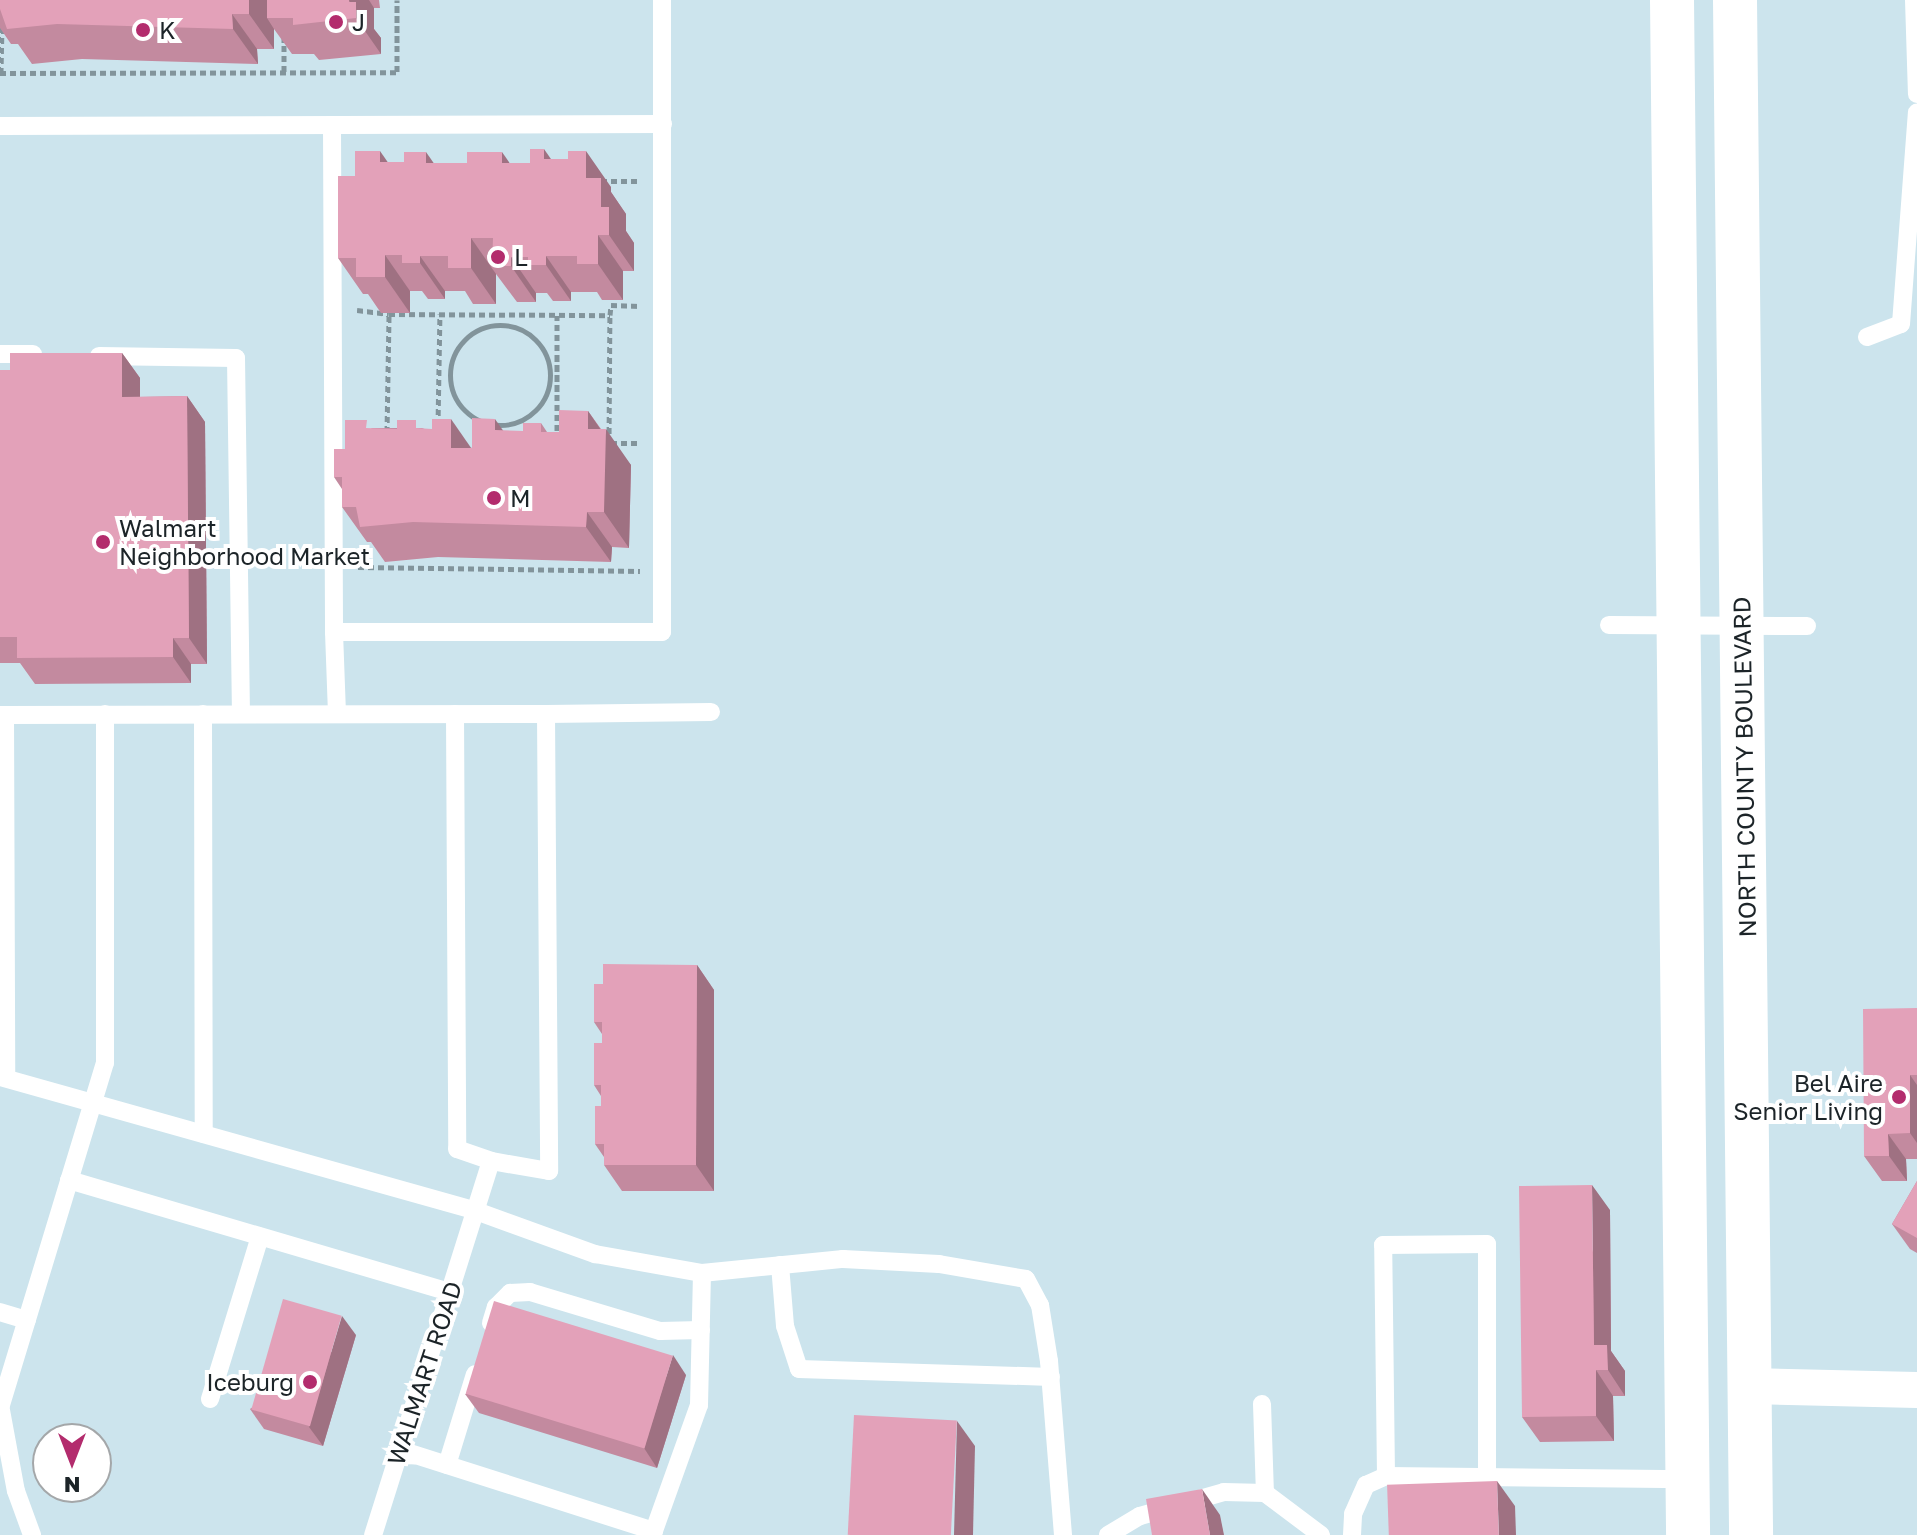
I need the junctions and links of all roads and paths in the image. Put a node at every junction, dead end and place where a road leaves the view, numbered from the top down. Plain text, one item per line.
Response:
1 (397, 0) edge
2 (662, 0) edge
3 (1672, 0) edge
4 (1735, 0) edge
5 (1914, 0) edge
6 (2, 15) edge
7 (284, 29) edge
8 (284, 72) junction
9 (0, 73) edge
10 (1917, 94) edge
11 (1917, 113) edge
12 (663, 124) junction
13 (0, 126) edge
14 (332, 126) junction
15 (594, 181) edge
16 (640, 197) dead end
17 (640, 290) dead end
18 (357, 295) edge
19 (389, 314) junction
20 (440, 314) junction
21 (503, 315) junction
22 (557, 315) junction
23 (610, 315) junction
24 (503, 324) junction
25 (1867, 337) dead end
26 (0, 354) edge
27 (47, 354) edge
28 (79, 355) edge
29 (439, 372) junction
30 (450, 372) junction
31 (554, 378) junction
32 (498, 425) junction
33 (400, 435) edge
34 (438, 435) edge
35 (498, 435) edge
36 (543, 435) edge
37 (557, 435) junction
38 (570, 435) edge
39 (596, 435) edge
40 (609, 435) junction
41 (557, 447) edge
42 (642, 458) dead end
43 (356, 552) edge
44 (641, 557) dead end
45 (1609, 625) dead end
46 (1680, 625) junction
47 (1742, 625) junction
48 (1807, 626) dead end
49 (334, 632) junction
50 (711, 712) dead end
51 (105, 714) junction
52 (203, 714) junction
53 (241, 714) junction
54 (337, 714) junction
55 (455, 714) junction
56 (546, 714) junction
57 (2, 715) edge
58 (3, 1078) edge
59 (93, 1103) junction
60 (204, 1134) junction
61 (491, 1161) junction
62 (69, 1180) junction
63 (476, 1211) junction
64 (260, 1236) junction
65 (780, 1265) junction
66 (702, 1273) junction
67 (450, 1292) junction
68 (0, 1312) edge
69 (27, 1320) junction
70 (701, 1330) junction
71 (1051, 1377) junction
72 (1751, 1386) junction
73 (1917, 1390) edge
74 (210, 1399) dead end
75 (1262, 1404) dead end
76 (0, 1405) edge
77 (400, 1450) junction
78 (447, 1465) junction
79 (1386, 1476) junction
80 (1487, 1477) junction
81 (1688, 1479) junction
82 (1265, 1493) junction
83 (1352, 1533) edge
84 (32, 1535) edge
85 (373, 1535) edge
86 (1063, 1535) edge
87 (1108, 1535) edge
88 (1320, 1535) edge
89 (1688, 1535) edge
90 (1751, 1535) edge

1 - 8 path
2 - 12 lane
3 - 46 main road
4 - 47 main road, NORTH COUNTY BOULEVARD
5 - 10 lane
6 - 9 path
7 - 8 path
8 - 9 path
11 - 25 lane
12 - 14 lane
12 - 49 lane
13 - 14 lane
14 - 49 lane
15 - 16 path
17 - 23 path
18 - 19 path
19 - 20 path
19 - 33 path
20 - 21 path
20 - 29 path
21 - 22 path
21 - 24 path
22 - 23 path
22 - 31 path
23 - 40 path
24 - 30 path
24 - 31 path
26 - 27 lane
28 - 53 lane
29 - 30 path
29 - 34 path
30 - 32 path
31 - 32 path
31 - 37 path
32 - 35 path
36 - 37 path
37 - 38 path
37 - 41 path
39 - 40 path
40 - 42 path
43 - 44 path
45 - 46 lane
46 - 47 lane
46 - 81 main road
47 - 48 lane
47 - 72 main road, NORTH COUNTY BOULEVARD
49 - 54 lane
50 - 56 lane
51 - 52 lane
51 - 57 lane
51 - 59 lane
52 - 53 lane
52 - 60 lane
53 - 54 lane
54 - 55 lane
55 - 56 lane
55 - 61 lane
56 - 61 lane
57 - 58 lane
58 - 59 lane
59 - 60 lane
59 - 62 lane
60 - 63 lane
61 - 63 lane, WALMART ROAD
62 - 64 lane
62 - 69 lane
63 - 66 lane
63 - 67 lane, WALMART ROAD
64 - 67 lane
64 - 74 lane
65 - 66 lane
65 - 71 lane
65 - 71 lane
66 - 70 lane
67 - 77 lane, WALMART ROAD
68 - 69 lane
69 - 76 lane
70 - 78 lane
70 - 78 lane
71 - 86 lane
72 - 73 street
72 - 90 main road, NORTH COUNTY BOULEVARD
75 - 82 lane
76 - 84 lane
77 - 78 lane
77 - 85 lane, WALMART ROAD
79 - 80 lane
79 - 80 lane
79 - 83 lane
80 - 81 lane
81 - 89 main road
82 - 87 lane
82 - 88 lane
83 - 88 lane

